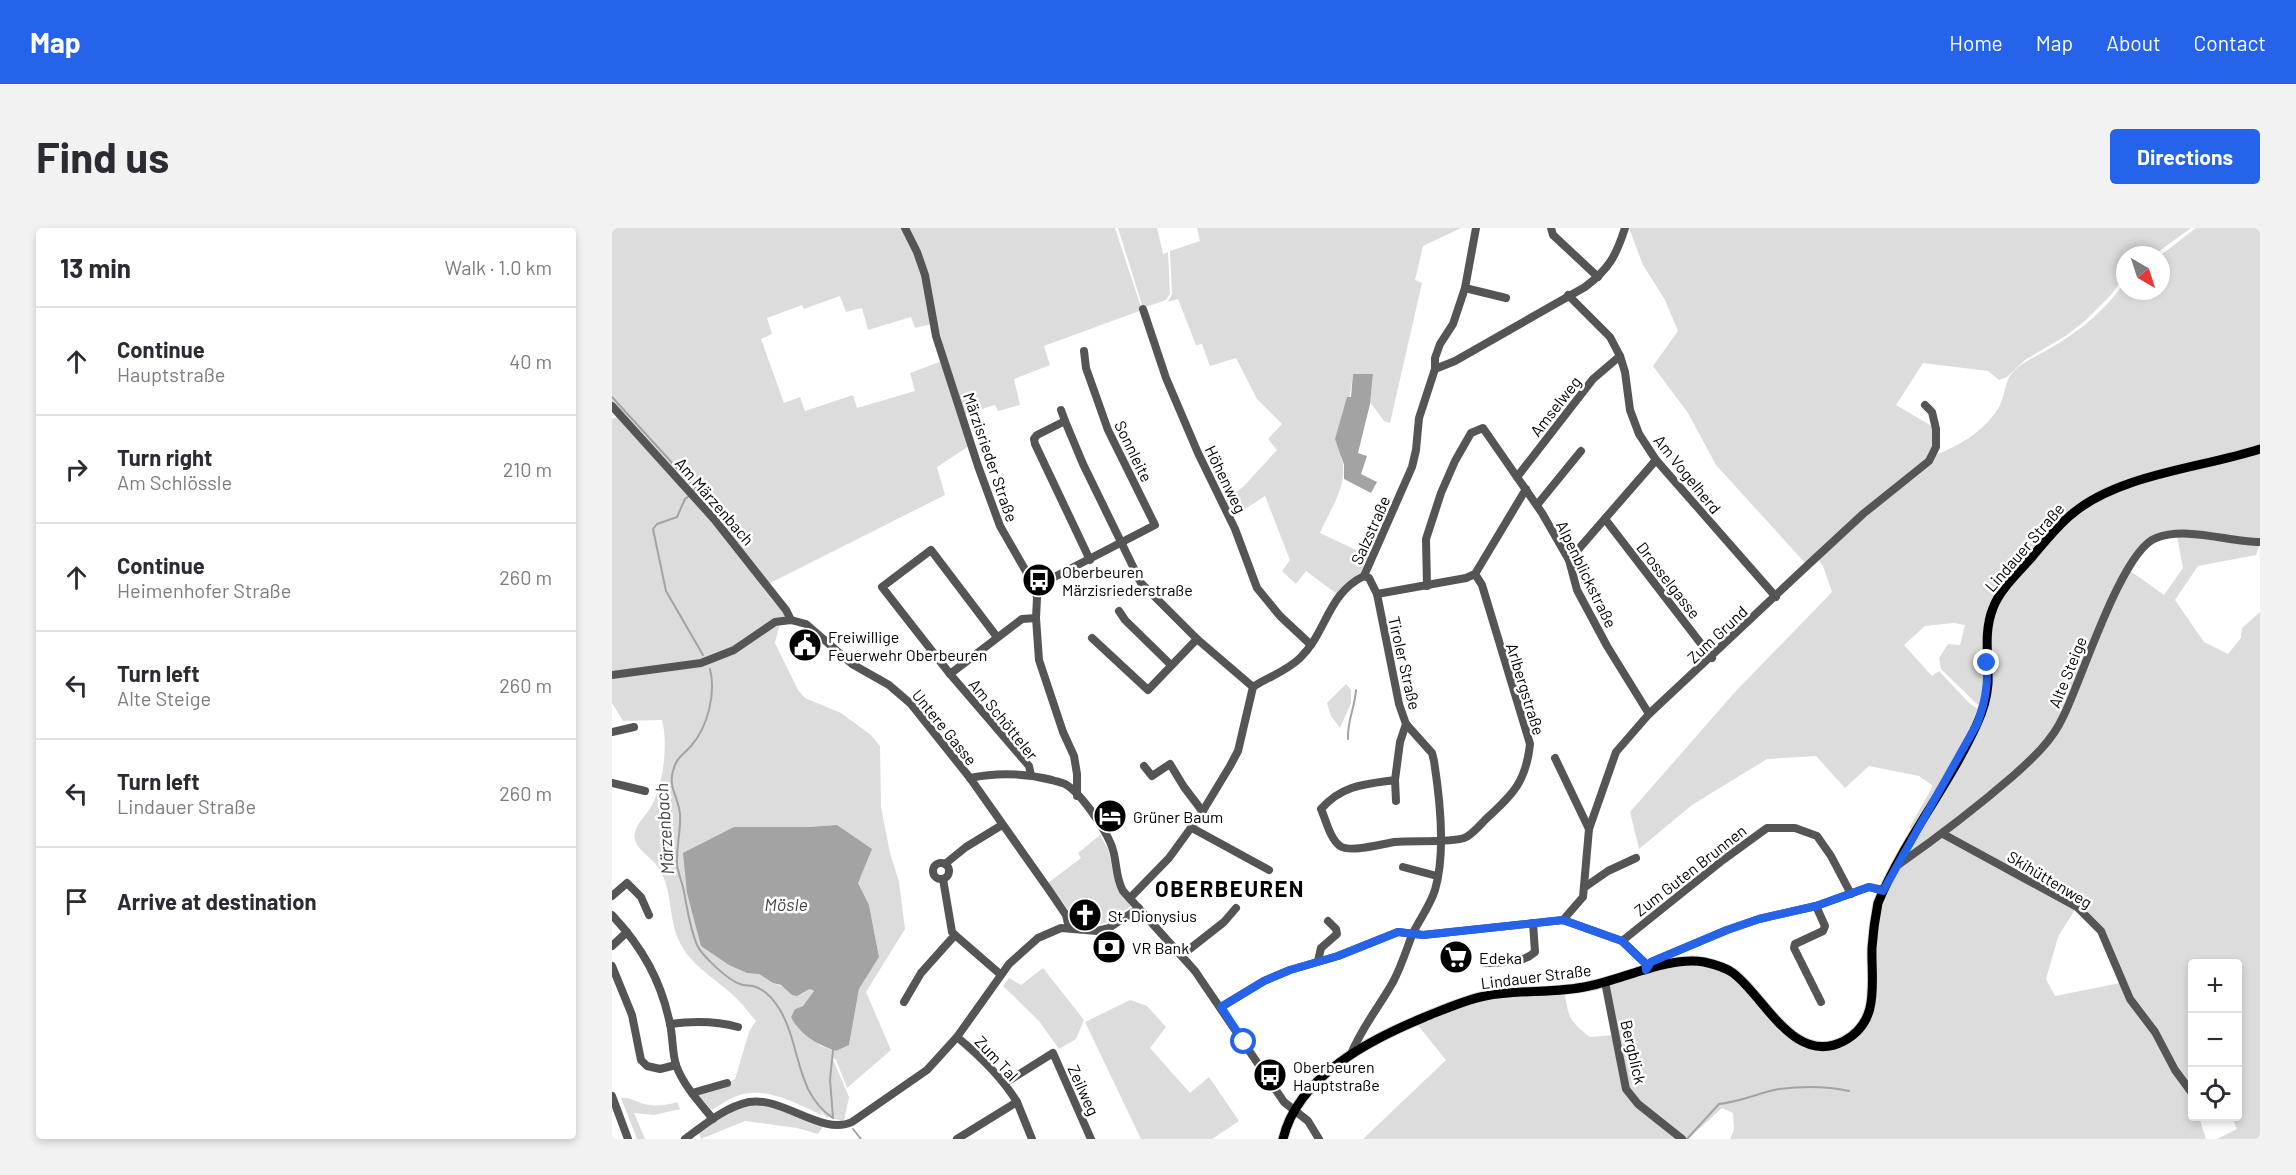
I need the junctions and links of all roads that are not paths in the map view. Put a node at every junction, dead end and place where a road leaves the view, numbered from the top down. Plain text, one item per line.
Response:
1 (905, 228) edge
2 (1476, 228) edge
3 (1551, 228) edge
4 (1625, 228) edge
5 (1598, 277) junction
6 (1465, 288) junction
7 (1568, 296) junction
8 (1506, 298) dead end
9 (1143, 309) dead end
10 (1084, 351) dead end
11 (1620, 356) junction
12 (1435, 369) junction
13 (1925, 405) dead end
14 (612, 406) edge
15 (1061, 410) dead end
16 (1065, 422) junction
17 (2260, 449) edge
18 (1581, 451) dead end
19 (1656, 460) junction
20 (1517, 477) junction
21 (1526, 489) junction
22 (1537, 505) junction
23 (1605, 519) junction
24 (2260, 542) edge
25 (1123, 543) junction
26 (1090, 560) junction
27 (1569, 560) junction
28 (1475, 574) junction
29 (1364, 576) junction
30 (1427, 586) junction
31 (1035, 587) junction
32 (1377, 594) junction
33 (1776, 597) junction
34 (1119, 611) dead end
35 (1036, 618) junction
36 (791, 620) junction
37 (998, 637) junction
38 (1092, 638) dead end
39 (1197, 639) junction
40 (1311, 645) junction
41 (1712, 657) junction
42 (1171, 665) junction
43 (950, 674) junction
44 (612, 675) edge
45 (1253, 687) junction
46 (1649, 714) junction
47 (1406, 724) junction
48 (634, 727) dead end
49 (612, 732) edge
50 (1555, 758) dead end
51 (1144, 766) dead end
52 (1031, 775) junction
53 (970, 778) junction
54 (1395, 780) junction
55 (612, 783) edge
56 (645, 791) dead end
57 (1077, 796) junction
58 (1396, 801) dead end
59 (1203, 812) junction
60 (1002, 825) junction
61 (1192, 828) junction
62 (1588, 829) junction
63 (1943, 834) junction
64 (1440, 840) junction
65 (1636, 858) dead end
66 (945, 864) junction
67 (1898, 865) junction
68 (1402, 867) dead end
69 (1269, 870) dead end
70 (1437, 876) junction
71 (943, 879) junction
72 (1585, 887) junction
73 (1883, 891) junction
74 (1851, 894) junction
75 (612, 896) edge
76 (1130, 898) junction
77 (1816, 906) junction
78 (1139, 908) junction
79 (1236, 908) dead end
80 (612, 915) edge
81 (649, 915) dead end
82 (1563, 920) junction
83 (1329, 921) dead end
84 (1533, 923) junction
85 (1069, 928) junction
86 (627, 932) junction
87 (1413, 933) junction
88 (955, 936) junction
89 (1622, 941) junction
90 (612, 946) edge
91 (1182, 955) junction
92 (1318, 961) junction
93 (1485, 963) dead end
94 (612, 966) edge
95 (1646, 970) junction
96 (1000, 974) junction
97 (1605, 982) junction
98 (904, 1002) dead end
99 (1821, 1002) dead end
100 (1221, 1007) junction
101 (670, 1024) junction
102 (738, 1027) dead end
103 (957, 1037) junction
104 (1351, 1054) junction
105 (676, 1065) junction
106 (727, 1083) dead end
107 (1005, 1083) junction
108 (2188, 1087) edge
109 (692, 1093) junction
110 (612, 1096) edge
111 (1017, 1102) junction
112 (1294, 1110) junction
113 (713, 1119) junction
114 (628, 1139) edge
115 (685, 1139) edge
116 (957, 1139) edge
117 (1032, 1139) edge
118 (1090, 1139) edge
119 (1283, 1139) edge
120 (1319, 1139) edge
121 (1682, 1139) edge

1 - 31 street, Märzisrieder Straße
2 - 6 street, Salzstraße
3 - 5 street
4 - 5 street
5 - 7 street
6 - 8 street
6 - 12 street, Salzstraße
7 - 11 street, Am Vogelherd
7 - 12 street
9 - 40 street, Höhenweg
10 - 25 street, Sonnleite
11 - 19 street, Am Vogelherd
11 - 20 street, Amselweg
12 - 29 street, Salzstraße
13 - 33 street, Zum Grund
14 - 36 street, Am Märzenbach
15 - 16 street
16 - 25 street
16 - 26 street
17 - 67 main road, Lindauer Straße
18 - 22 street
19 - 23 street
19 - 33 street, Am Vogelherd
20 - 21 street, Alpenblickstraße
20 - 30 street, Alpenblickstraße
21 - 22 street, Alpenblickstraße
21 - 28 street
22 - 27 street, Alpenblickstraße
23 - 27 street
23 - 41 street, Drosselgasse
24 - 63 street, Alte Steige
25 - 26 street, Sonnleite
25 - 39 street
26 - 31 street, Sonnleite
27 - 46 street, Alpenblickstraße
28 - 30 street
28 - 64 street, Arlbergstraße
29 - 32 street, Tiroler Straße
29 - 40 street, Salzstraße
30 - 32 street
31 - 35 street, Märzisrieder Straße
32 - 47 street, Tiroler Straße
33 - 41 street, Zum Grund
34 - 42 street
35 - 37 street
35 - 57 street, Märzisrieder Straße
36 - 44 street
36 - 53 street, Untere Gasse
37 - 43 street
37 - 43 street, Am Schötteler
38 - 42 street
39 - 42 street
39 - 45 street
40 - 45 street, Salzstraße
41 - 46 street, Zum Grund
43 - 52 street, Am Schötteler
45 - 59 street
46 - 62 street, Zum Grund
47 - 54 street
47 - 64 street, Tiroler Straße
48 - 49 street
50 - 62 street
51 - 59 street
52 - 53 street
52 - 57 street
53 - 60 street, Untere Gasse
54 - 58 street
54 - 64 street, Arlbergstraße
55 - 56 street
57 - 76 street
59 - 61 street
60 - 66 street
60 - 85 street, Untere Gasse
61 - 69 street
61 - 76 street
62 - 72 street, Zum Grund
63 - 67 street, Alte Steige
63 - 108 street, Skihüttenweg
64 - 70 street, Tiroler Straße
65 - 72 street
66 - 71 street
66 - 71 street
67 - 73 main road, Lindauer Straße
68 - 70 street
70 - 87 street, Tiroler Straße
71 - 88 street
72 - 82 street, Zum Grund
73 - 74 street
73 - 95 main road, Lindauer Straße
74 - 77 street
74 - 89 street, Zum Guten Brunnen
75 - 81 street
76 - 78 street
77 - 95 street
77 - 99 street
78 - 85 street
78 - 91 street
79 - 91 street
80 - 86 street
82 - 84 street
82 - 89 street
83 - 92 street
84 - 87 street
84 - 93 street
85 - 96 street
86 - 90 street
86 - 101 street
87 - 92 street
87 - 104 street, Tiroler Straße
88 - 96 street
88 - 98 street
89 - 95 street
91 - 100 street
92 - 100 street
94 - 105 street
95 - 97 main road, Lindauer Straße
96 - 103 street
97 - 104 main road, Lindauer Straße
97 - 121 street, Bergblick
100 - 112 street
101 - 102 street
101 - 105 street
103 - 107 street, Zum Tal
103 - 113 street
104 - 112 main road, Lindauer Straße
105 - 109 street
106 - 109 street
107 - 111 street, Zum Tal
107 - 118 street, Zeilweg
109 - 113 street
110 - 114 street
111 - 116 street, Zum Tal
111 - 117 street
112 - 119 main road, Lindauer Straße
112 - 120 street
113 - 115 street

